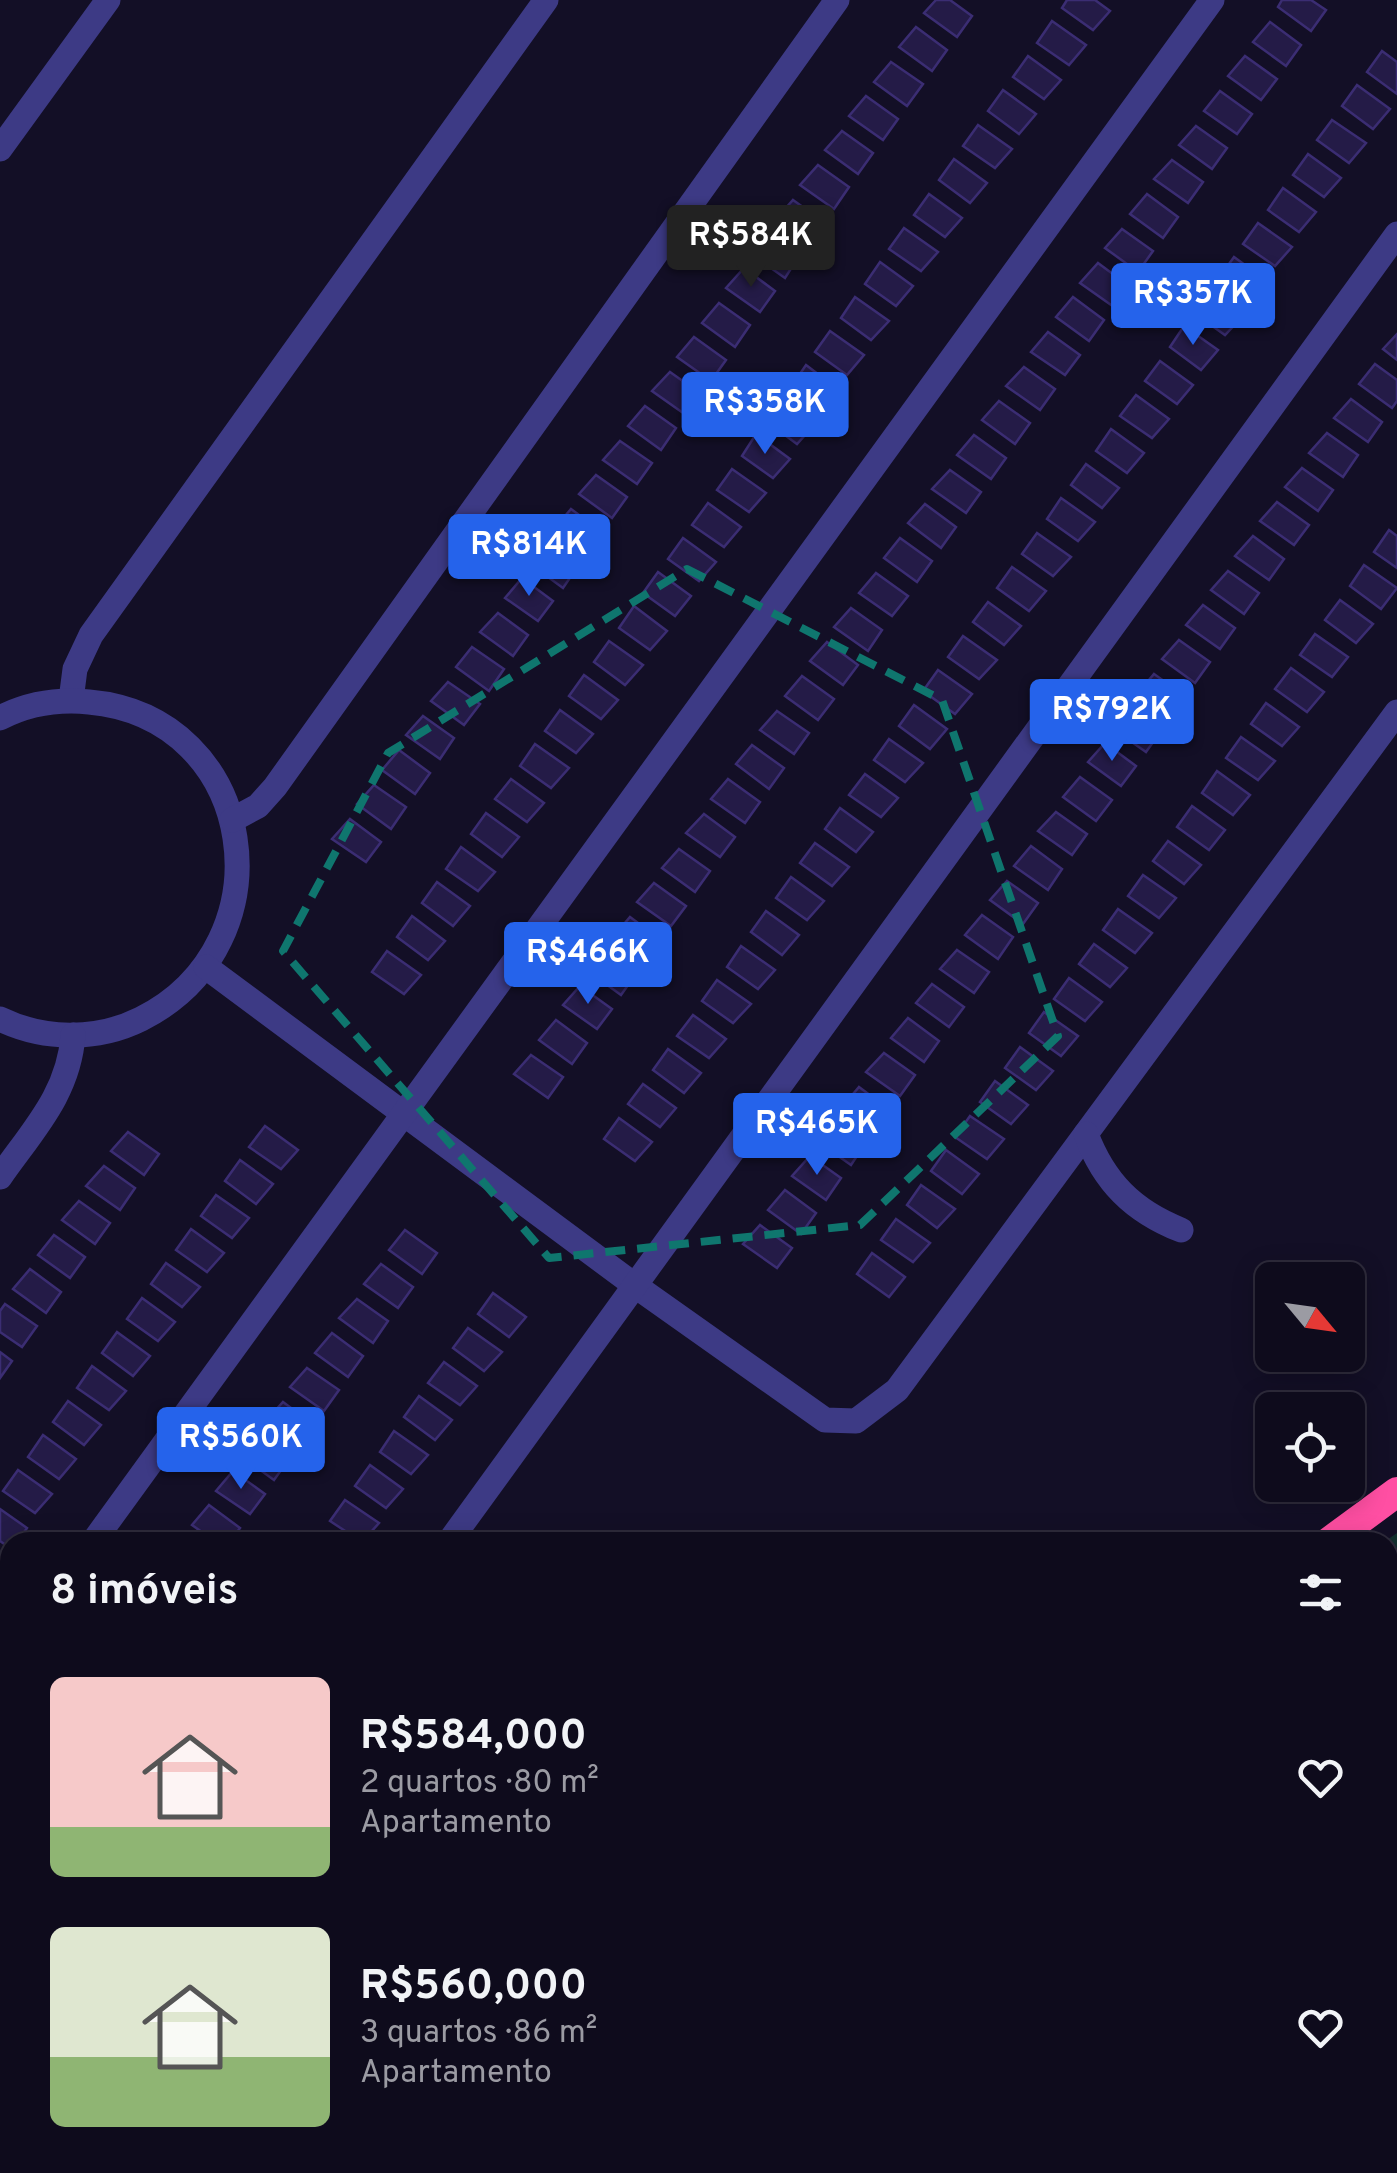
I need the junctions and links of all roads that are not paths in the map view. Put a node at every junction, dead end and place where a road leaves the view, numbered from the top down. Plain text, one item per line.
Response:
1 (108, 0) edge
2 (546, 0) edge
3 (837, 0) edge
4 (1212, 0) edge
5 (0, 148) edge
6 (1397, 234) edge
7 (70, 700) junction
8 (1397, 712) edge
9 (0, 718) edge
10 (232, 820) junction
11 (206, 967) junction
12 (0, 1019) edge
13 (73, 1035) junction
14 (405, 1112) junction
15 (1086, 1134) junction
16 (0, 1178) edge
17 (1181, 1230) dead end
18 (636, 1286) junction
19 (1397, 1492) edge
20 (100, 1532) edge
21 (455, 1532) edge
22 (1342, 1532) edge

1 - 5 street
2 - 7 street
3 - 10 street
4 - 14 street
6 - 18 street
7 - 9 street
7 - 10 street
8 - 15 street
10 - 11 street
11 - 13 street
11 - 14 street
12 - 13 street
13 - 16 street
14 - 18 street
14 - 20 street
15 - 17 street
15 - 18 street
18 - 21 street
19 - 22 highway

